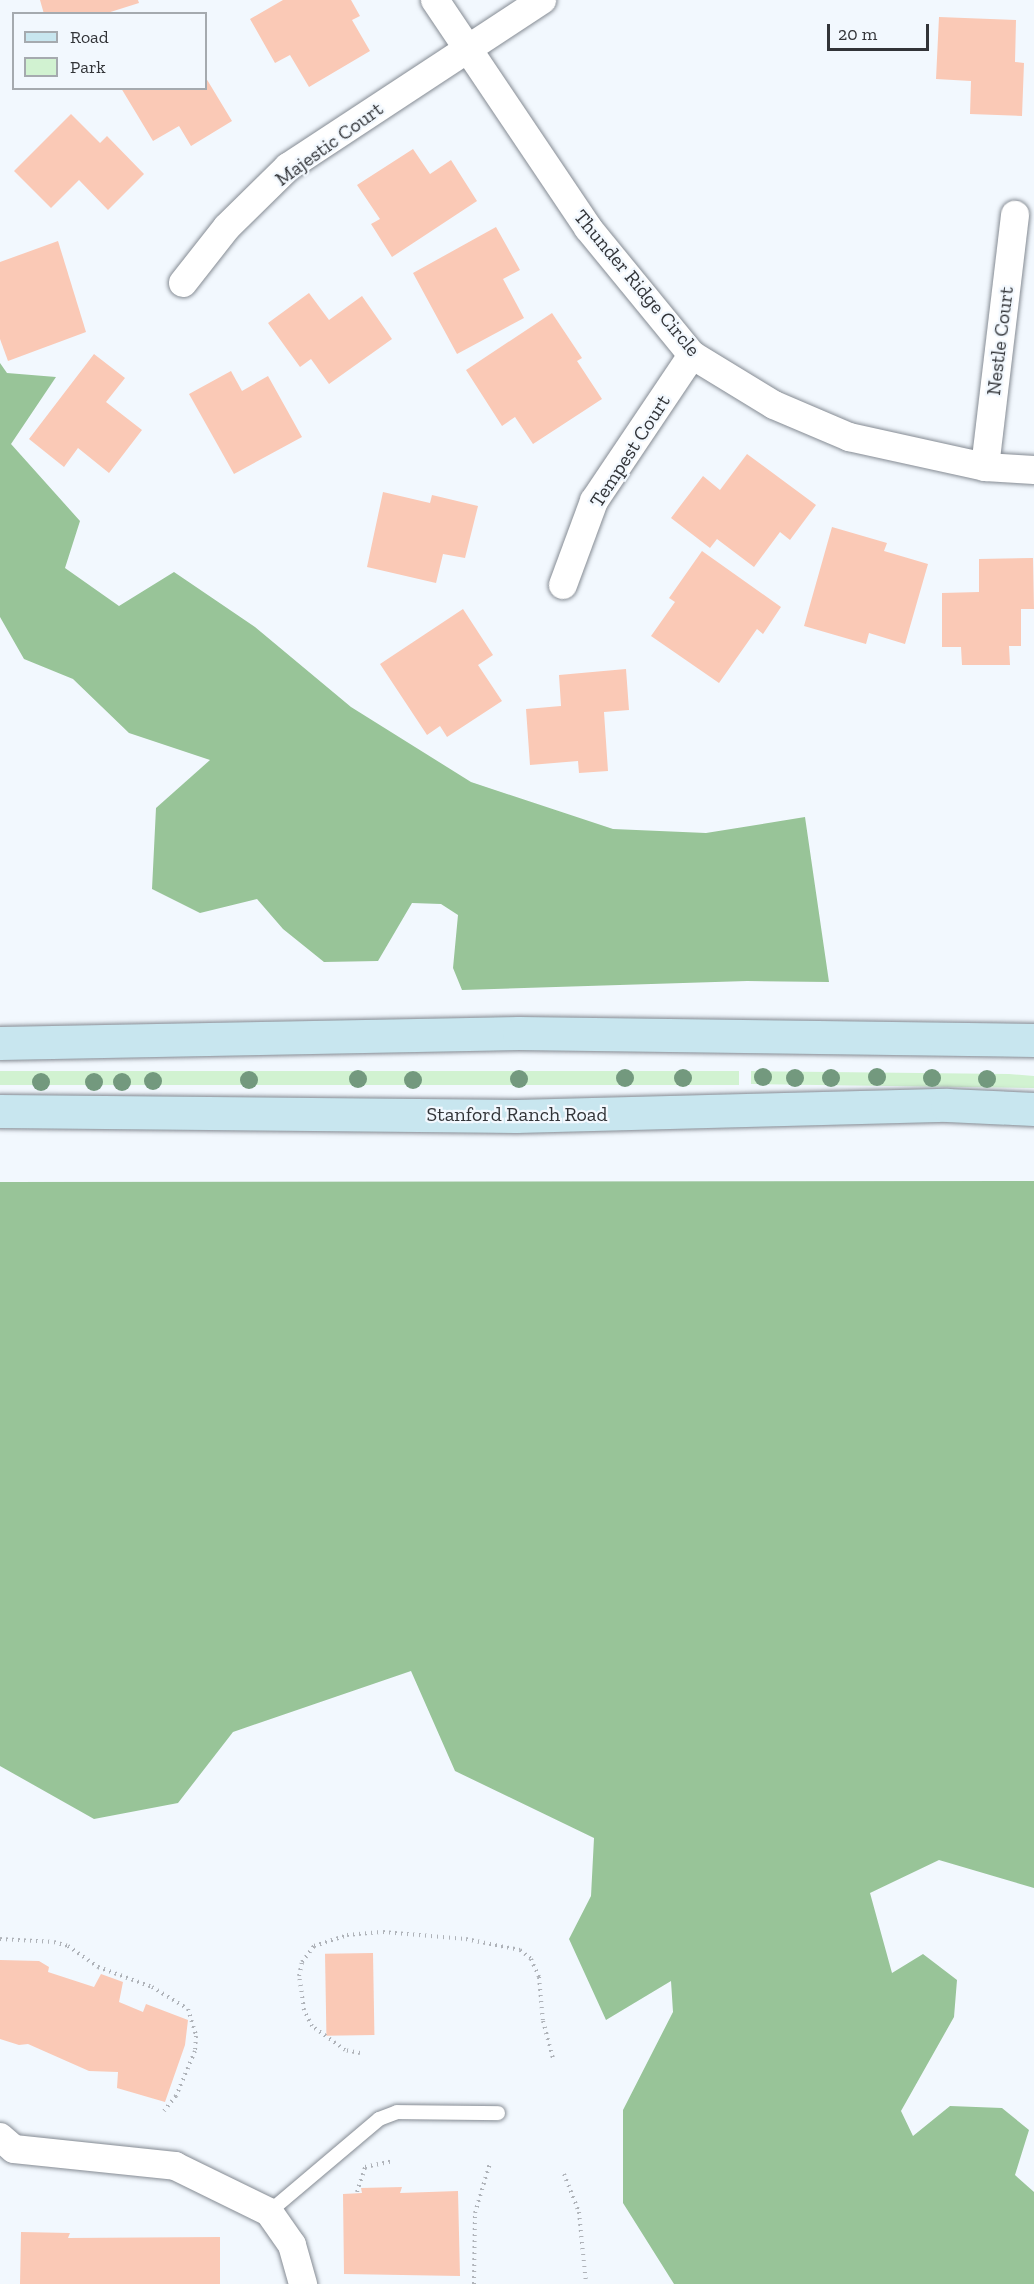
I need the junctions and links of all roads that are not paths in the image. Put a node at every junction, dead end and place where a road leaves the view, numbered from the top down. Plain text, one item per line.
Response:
1 (435, 0) edge
2 (542, 0) edge
3 (466, 49) junction
4 (1015, 215) dead end
5 (183, 283) dead end
6 (692, 355) junction
7 (985, 467) junction
8 (1034, 470) edge
9 (563, 585) dead end
10 (1034, 1040) edge
11 (0, 1043) edge
12 (1034, 1108) edge
13 (0, 1111) edge
14 (498, 2113) dead end
15 (0, 2137) edge
16 (269, 2212) junction
17 (303, 2284) edge

1 - 3 street, Thunder Ridge Circle
2 - 3 street, Majestic Court
3 - 5 street, Majestic Court
3 - 6 street, Thunder Ridge Circle
4 - 7 street, Nestle Court
6 - 7 street, Thunder Ridge Circle
6 - 9 street, Tempest Court
7 - 8 street, Thunder Ridge Circle
10 - 11 main road
12 - 13 main road, Stanford Ranch Road
14 - 16 lane
15 - 16 street
16 - 17 street

